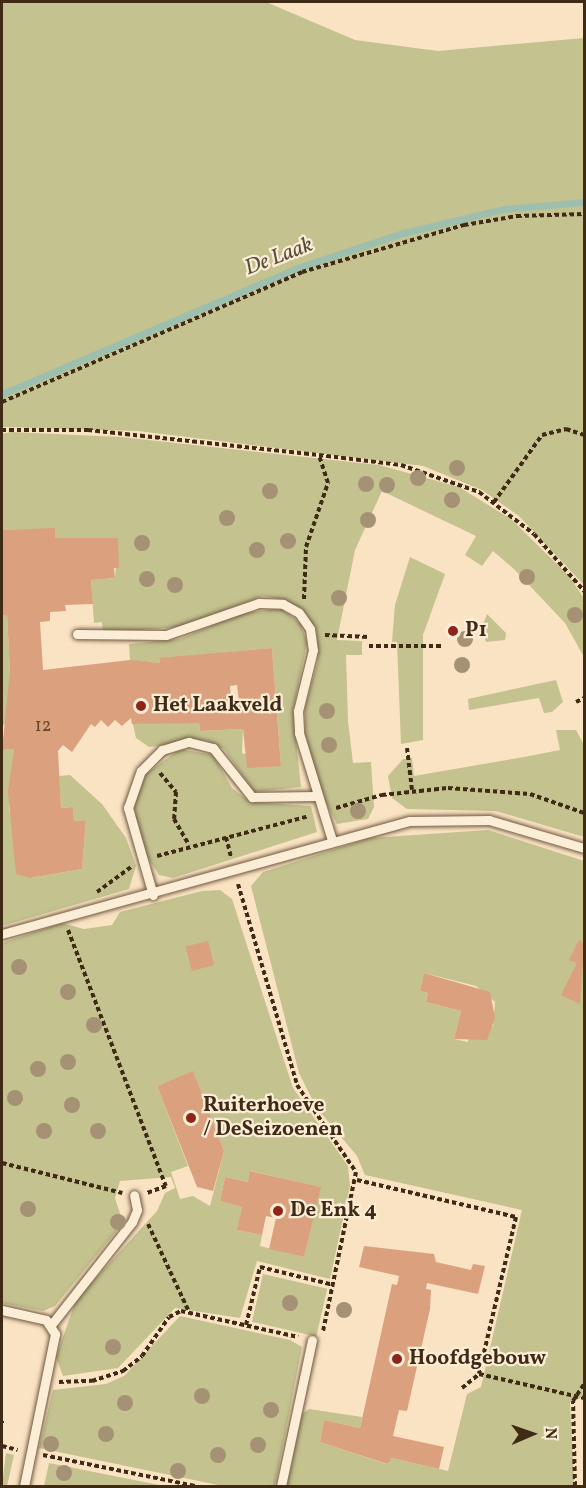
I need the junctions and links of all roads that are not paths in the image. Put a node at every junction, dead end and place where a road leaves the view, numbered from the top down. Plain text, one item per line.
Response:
1 (77, 634) dead end
2 (315, 796) junction
3 (332, 840) junction
4 (585, 848) edge
5 (153, 895) junction
6 (2, 934) edge
7 (136, 1198) road end
8 (2, 1310) edge
9 (51, 1325) junction
10 (312, 1341) road end
11 (24, 1486) edge
12 (281, 1486) edge

1 - 2 lane
2 - 3 lane
2 - 5 lane
3 - 4 lane
3 - 5 lane
5 - 6 lane
7 - 9 lane
8 - 9 lane
9 - 11 lane
10 - 12 lane

